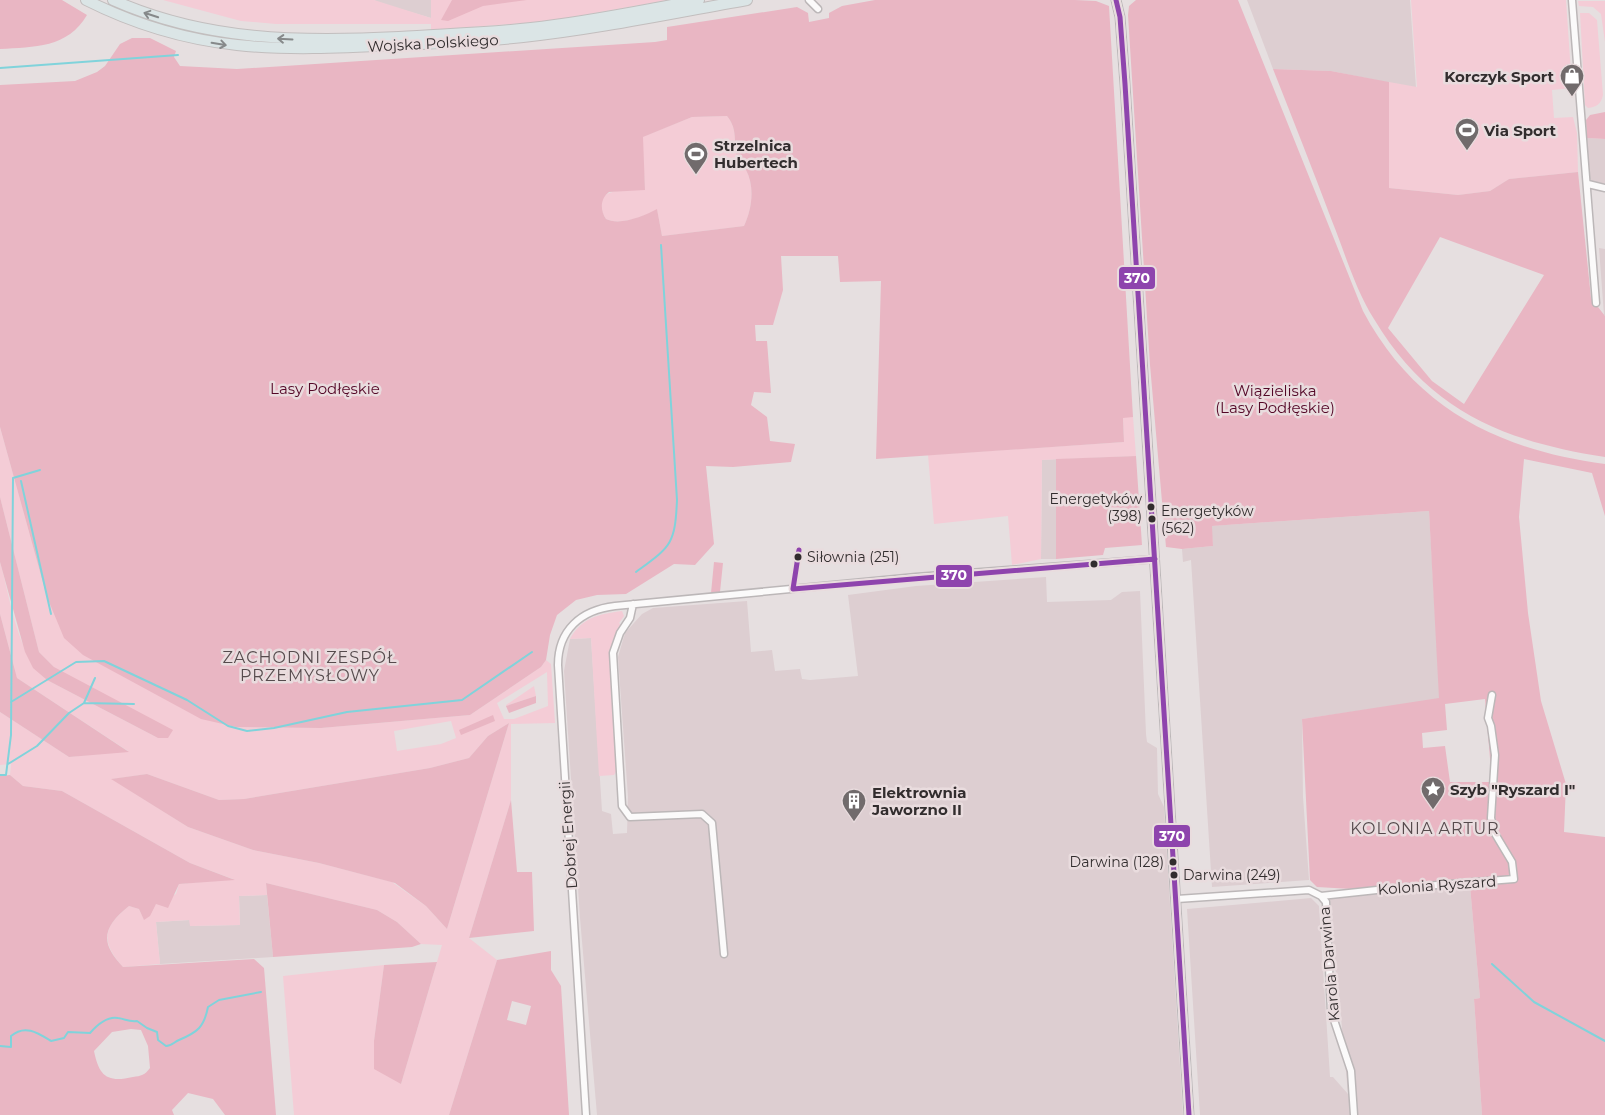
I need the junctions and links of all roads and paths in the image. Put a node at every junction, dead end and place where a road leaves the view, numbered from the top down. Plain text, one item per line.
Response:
1 (86, 0) edge
2 (113, 0) edge
3 (699, 0) edge
4 (747, 0) edge
5 (809, 0) edge
6 (821, 0) edge
7 (1116, 0) edge
8 (1123, 0) edge
9 (1572, 0) edge
10 (126, 3) edge
11 (120, 16) junction
12 (1120, 16) junction
13 (1588, 184) junction
14 (1605, 188) edge
15 (1596, 302) dead end
16 (1155, 559) junction
17 (633, 604) junction
18 (1492, 695) dead end
19 (1321, 896) junction
20 (1177, 899) junction
21 (724, 954) dead end
22 (586, 1115) edge
23 (1189, 1115) edge
24 (1354, 1115) edge

1 - 11 main road, Wojska Polskiego
2 - 10 main road, Wojska Polskiego
3 -> 10 main road, Wojska Polskiego
11 -> 4 main road, Wojska Polskiego
5 - 6 street
7 - 12 main road
8 - 12 main road
9 - 13 street
10 - 11 main road
12 - 16 main road
13 - 14 street
13 - 15 street
16 - 17 street, Dobrej Energii
16 - 20 main road
17 - 21 street
17 - 22 street, Dobrej Energii
18 - 19 street, Kolonia Ryszard
19 - 20 street, Karola Darwina
19 - 24 street, Karola Darwina
20 - 23 main road

